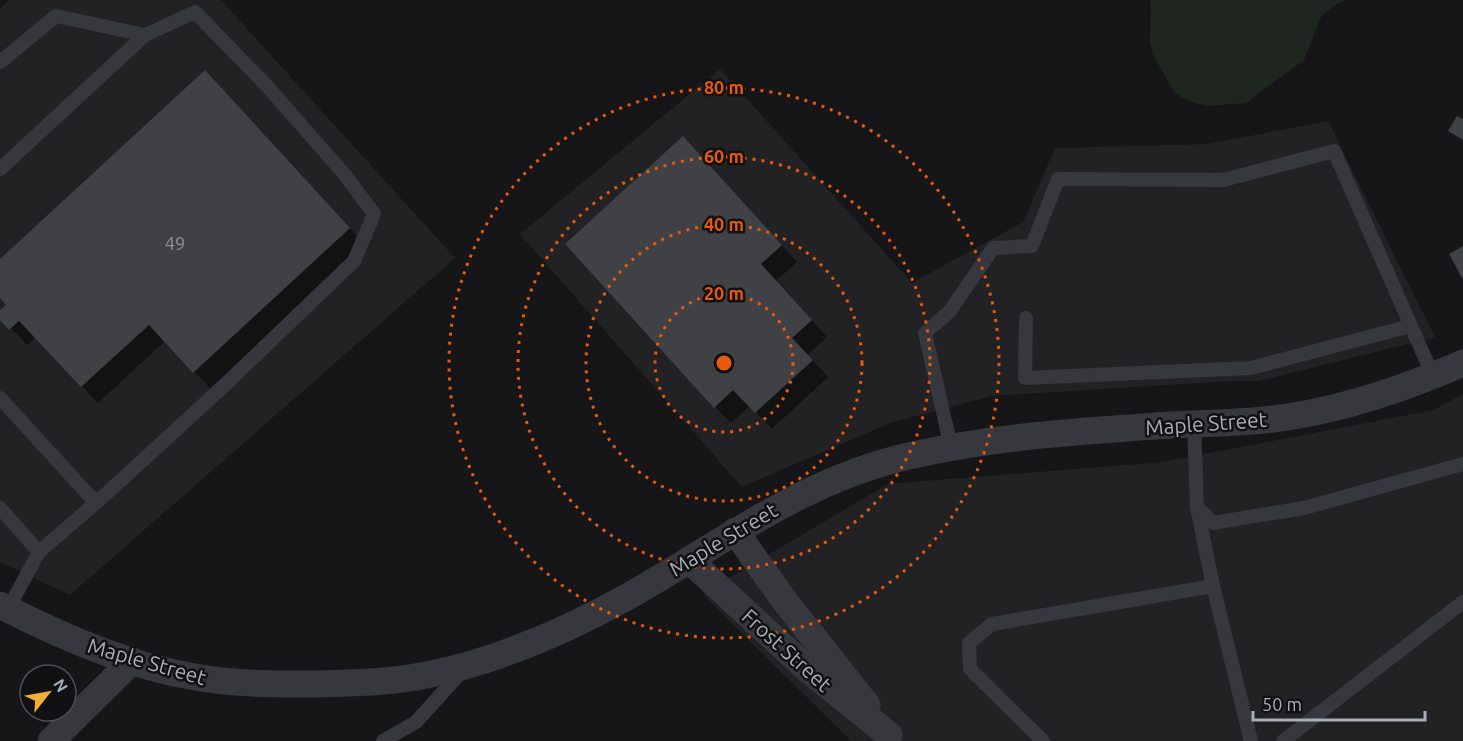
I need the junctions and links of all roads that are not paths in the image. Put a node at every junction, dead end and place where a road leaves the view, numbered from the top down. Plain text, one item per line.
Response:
1 (145, 35) junction
2 (0, 62) edge
3 (0, 169) edge
4 (1026, 318) dead end
5 (1410, 326) junction
6 (1463, 363) edge
7 (1433, 376) junction
8 (0, 398) edge
9 (1194, 424) junction
10 (951, 447) junction
11 (1463, 464) edge
12 (96, 503) junction
13 (1197, 507) junction
14 (0, 508) edge
15 (735, 531) junction
16 (39, 552) junction
17 (689, 560) junction
18 (1213, 586) junction
19 (1463, 602) edge
20 (4, 607) edge
21 (132, 661) junction
22 (466, 666) junction
23 (891, 738) edge
24 (51, 741) edge
25 (383, 741) edge
26 (1043, 741) edge
27 (1251, 741) edge
28 (1283, 741) edge

1 - 2 lane
1 - 3 lane
1 - 12 lane
4 - 5 lane
5 - 7 lane
5 - 10 lane
6 - 7 street, Maple Street
7 - 9 street, Maple Street
8 - 12 lane
9 - 10 street, Maple Street
9 - 13 lane
10 - 15 street, Maple Street
11 - 13 lane
12 - 16 lane
13 - 18 lane
14 - 16 lane
15 - 17 street, Maple Street
15 - 23 street, Frost Street
16 - 20 lane
17 - 22 street, Maple Street
17 - 23 street, Frost Street
18 - 26 lane
18 - 27 lane
19 - 28 lane
20 - 21 street, Maple Street
21 - 22 street, Maple Street
21 - 24 street
22 - 25 lane

